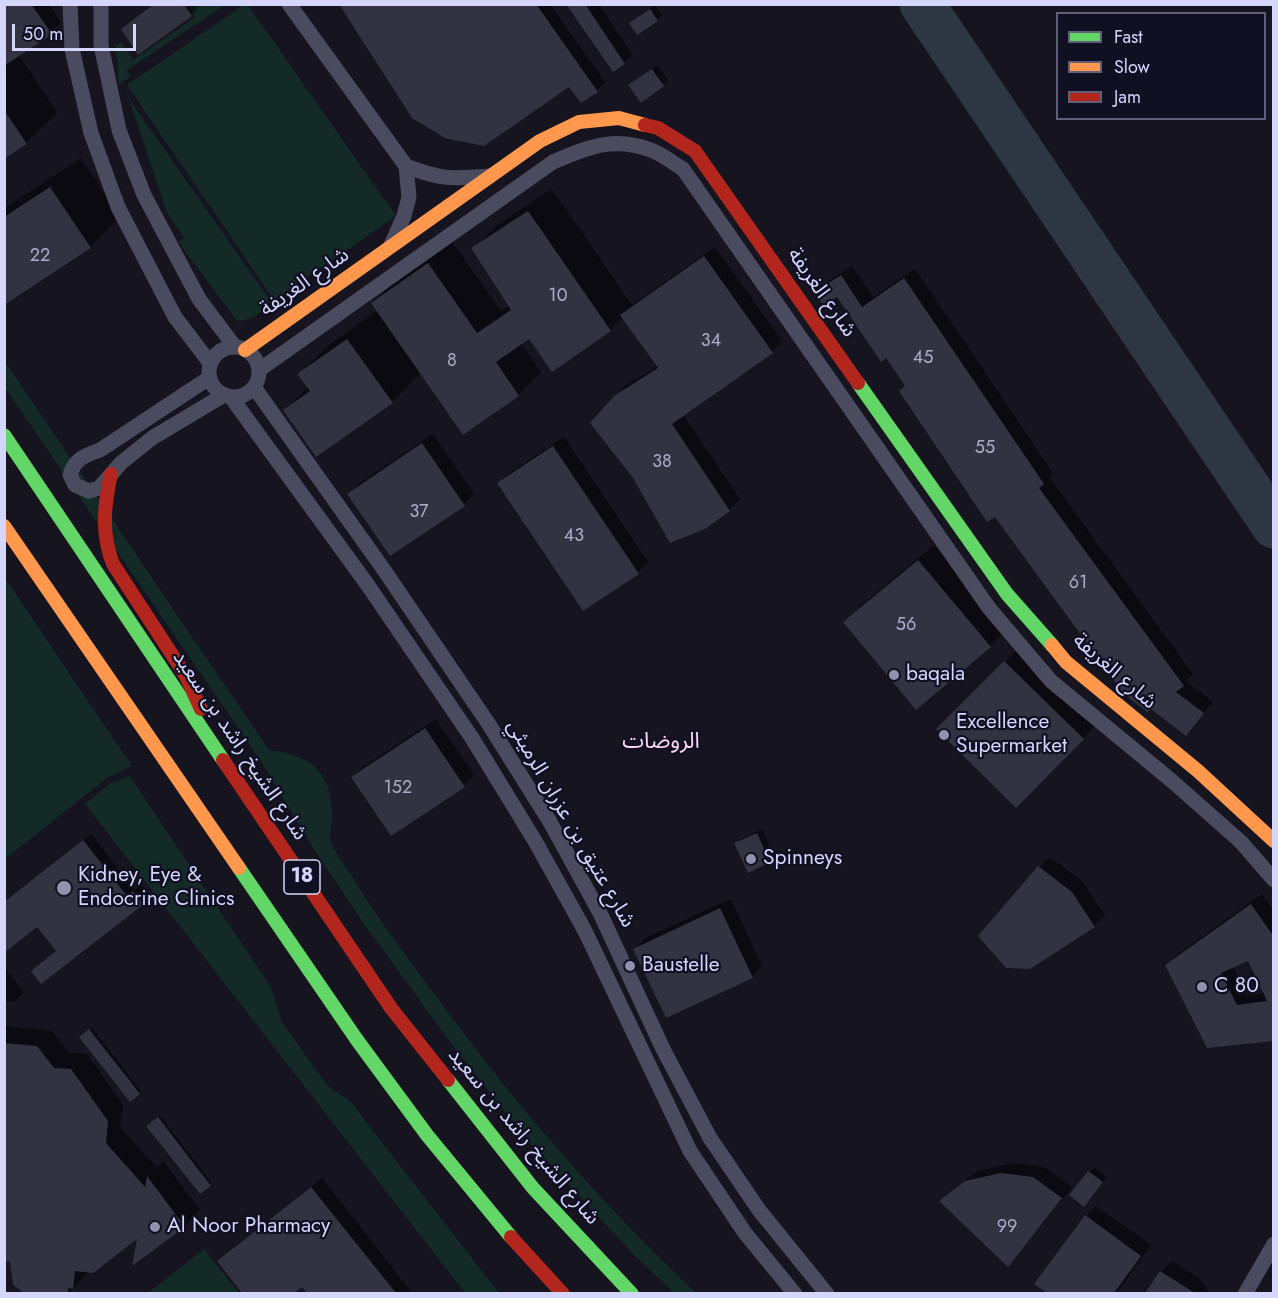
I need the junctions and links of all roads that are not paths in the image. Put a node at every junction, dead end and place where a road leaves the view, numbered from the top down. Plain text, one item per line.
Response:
1 (70, 4) edge
2 (101, 4) edge
3 (289, 4) edge
4 (406, 166) junction
5 (492, 176) junction
6 (390, 249) junction
7 (240, 349) junction
8 (259, 370) junction
9 (210, 371) junction
10 (254, 387) junction
11 (228, 396) junction
12 (4, 435) edge
13 (111, 474) junction
14 (4, 526) edge
15 (216, 750) junction
16 (1274, 841) edge
17 (1274, 880) edge
18 (1274, 1244) edge
19 (563, 1293) edge
20 (632, 1293) edge
21 (795, 1293) edge
22 (827, 1293) edge
23 (1245, 1293) edge

1 - 9 street
2 - 7 street
3 - 4 street
4 - 5 street
4 - 6 street
5 - 6 main road, شارع الغريفة
5 - 16 main road, شارع الغريفة
6 - 7 main road, شارع الغريفة
7 - 8 street
7 - 9 street
8 - 10 street
8 - 17 street, شارع الغريفة
9 - 11 street
9 - 13 street
10 - 11 street
10 - 22 street, شارع عتيق بن عزران الرميثي
11 - 13 street
11 - 21 street, شارع عتيق بن عزران الرميثي
12 - 15 main road, شارع الشيخ راشد بن سعيد / 18
13 - 15 main road
14 - 19 main road, 18
15 - 20 main road, شارع الشيخ راشد بن سعيد / 18
18 - 23 street

